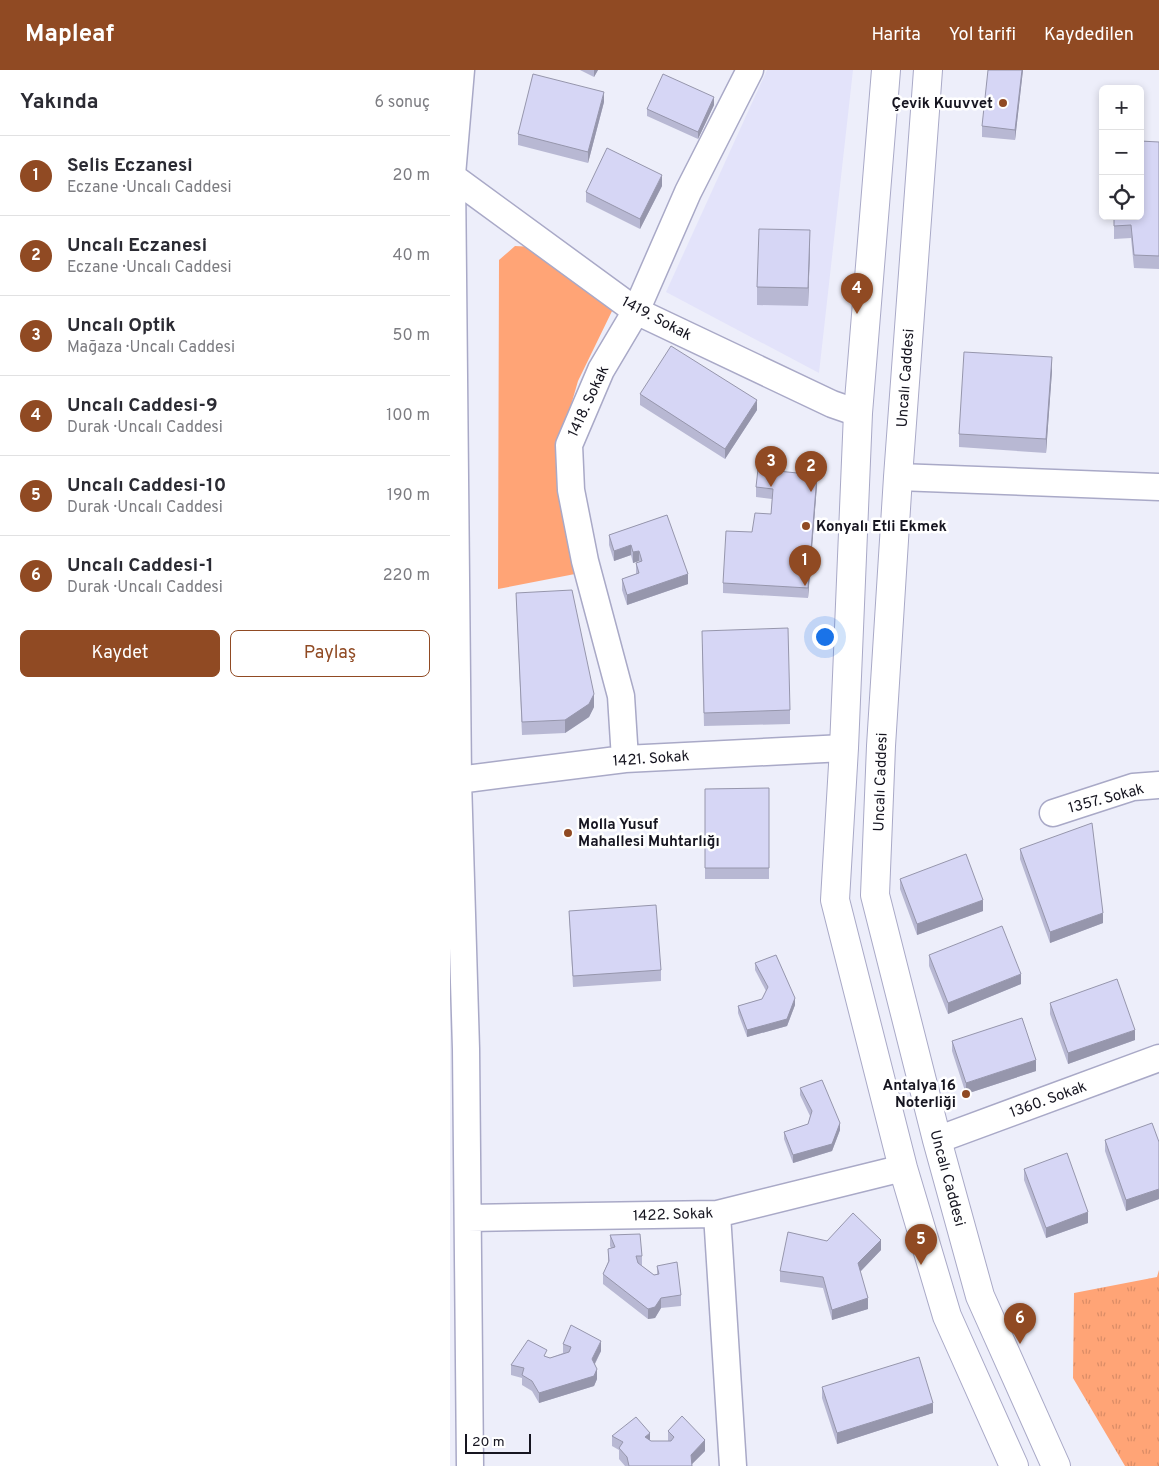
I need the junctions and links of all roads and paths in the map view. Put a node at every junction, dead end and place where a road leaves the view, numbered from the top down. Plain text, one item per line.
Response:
1 (462, 70) edge
2 (750, 70) edge
3 (886, 70) edge
4 (928, 70) edge
5 (451, 175) edge
6 (636, 311) junction
7 (858, 414) junction
8 (898, 477) junction
9 (1159, 487) edge
10 (844, 748) junction
11 (625, 759) junction
12 (458, 780) junction
13 (1159, 785) edge
14 (1053, 813) dead end
15 (458, 1048) edge
16 (1159, 1058) edge
17 (937, 1140) junction
18 (903, 1168) junction
19 (717, 1214) junction
20 (468, 1218) junction
21 (460, 1373) edge
22 (470, 1466) edge
23 (733, 1466) edge
24 (1014, 1466) edge
25 (1056, 1466) edge

1 - 5 street
2 - 6 street, 1418. Sokak
3 - 7 main road
4 - 8 main road, Uncalı Caddesi
5 - 6 street, 1419. Sokak
5 - 12 street
6 - 7 street, 1419. Sokak
6 - 11 street, 1418. Sokak
7 - 10 main road
8 - 9 street
8 - 17 main road, Uncalı Caddesi
10 - 11 street, 1421. Sokak
10 - 18 main road
11 - 12 street, 1421. Sokak
12 - 15 street
13 - 14 street, 1357. Sokak
15 - 20 street
16 - 17 street, 1360. Sokak
17 - 25 main road, Uncalı Caddesi
18 - 19 street, 1422. Sokak
18 - 24 main road
19 - 20 street, 1422. Sokak
19 - 23 street
20 - 21 street
21 - 22 street

